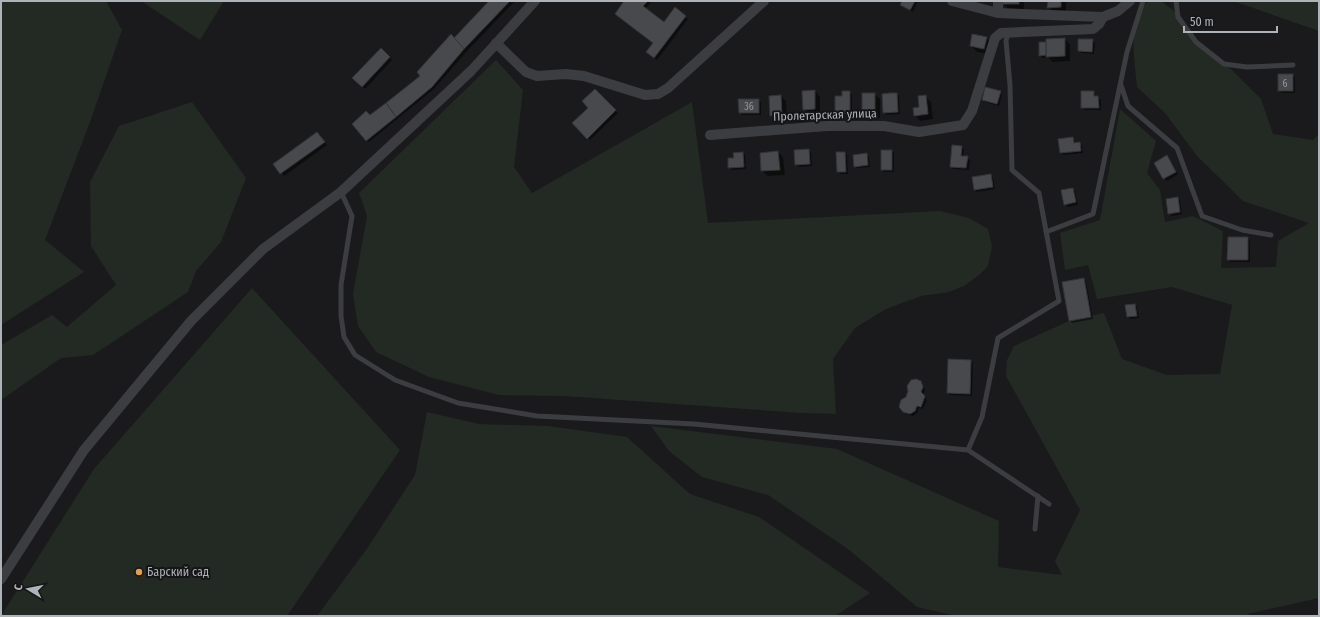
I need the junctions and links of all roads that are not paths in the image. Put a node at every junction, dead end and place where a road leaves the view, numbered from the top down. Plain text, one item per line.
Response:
1 (535, 1) edge
2 (764, 1) edge
3 (952, 1) edge
4 (998, 1) edge
5 (1130, 1) edge
6 (1143, 1) edge
7 (1176, 1) edge
8 (998, 13) junction
9 (1103, 17) junction
10 (1008, 33) junction
11 (496, 43) junction
12 (1293, 65) dead end
13 (1120, 84) junction
14 (710, 135) dead end
15 (341, 192) junction
16 (1046, 232) junction
17 (1271, 235) dead end
18 (968, 450) junction
19 (1038, 496) junction
20 (1049, 504) dead end
21 (1035, 529) dead end
22 (1, 579) edge

1 - 11 street
2 - 11 street
3 - 8 street
4 - 8 street
5 - 9 street
6 - 13 lane
7 - 12 lane
8 - 9 street
9 - 10 street
10 - 14 street, Пролетарская улица
10 - 16 lane
11 - 15 street
13 - 16 lane
13 - 17 lane
15 - 18 lane
15 - 22 street
16 - 18 lane
18 - 19 lane
19 - 20 lane
19 - 21 lane

